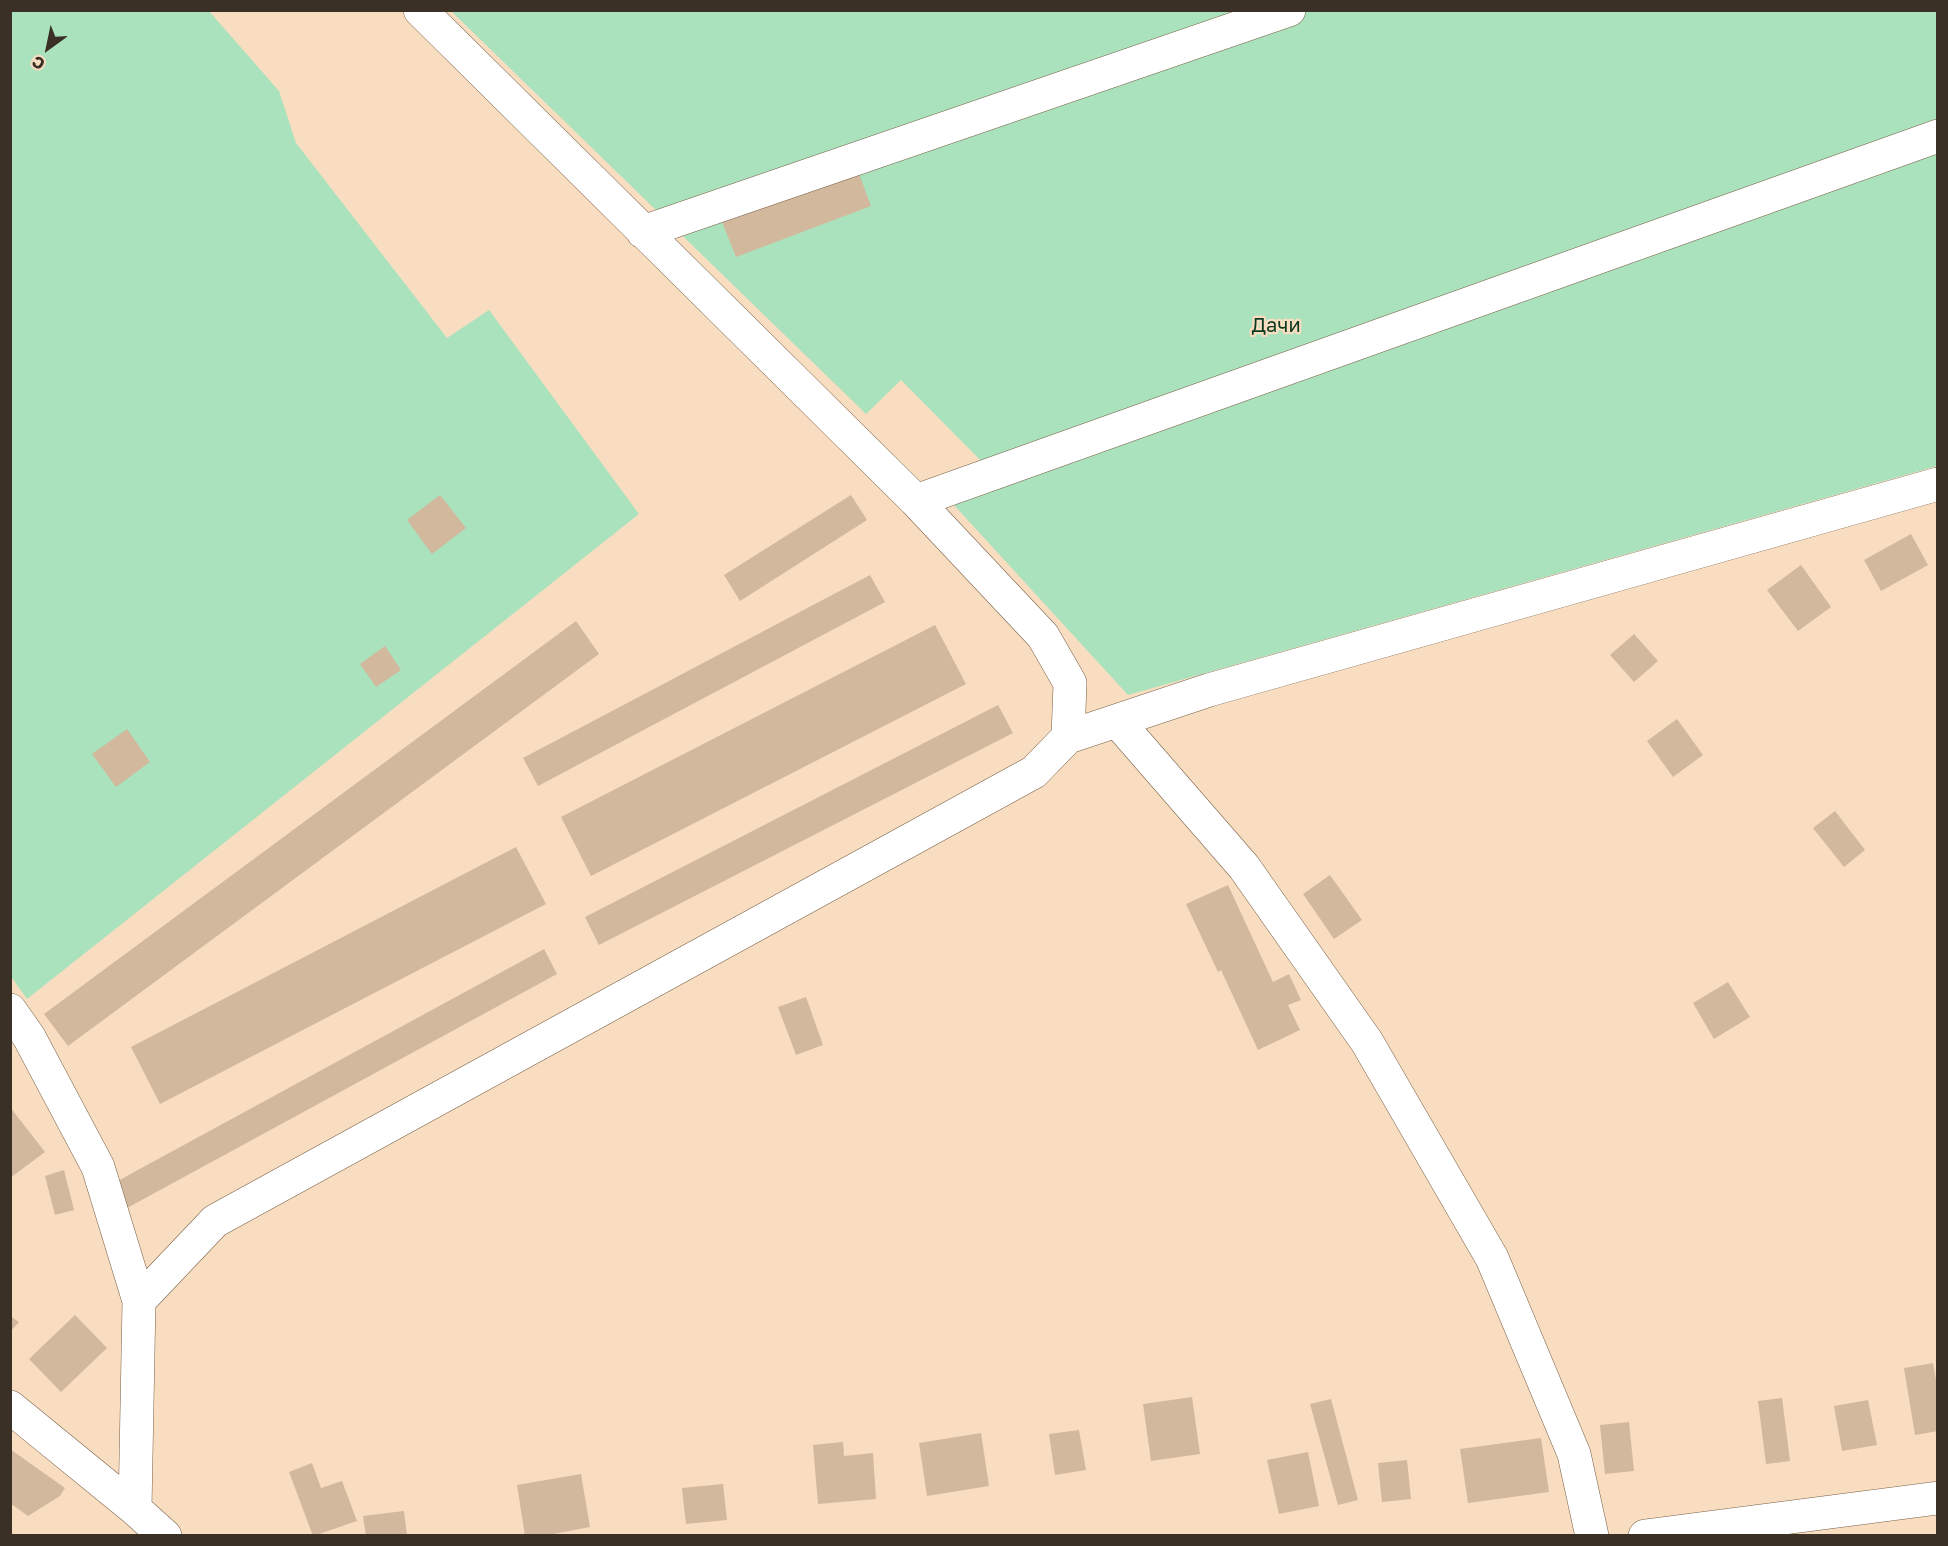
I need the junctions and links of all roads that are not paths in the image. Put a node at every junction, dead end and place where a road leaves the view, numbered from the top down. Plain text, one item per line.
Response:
1 (420, 10) edge
2 (1289, 10) edge
3 (1938, 136) edge
4 (643, 232) junction
5 (1938, 484) edge
6 (916, 501) junction
7 (1118, 722) junction
8 (1068, 737) junction
9 (10, 1010) edge
10 (139, 1301) junction
11 (10, 1407) edge
12 (1938, 1498) edge
13 (135, 1509) junction
14 (165, 1536) edge
15 (1592, 1536) edge
16 (1645, 1536) edge

1 - 4 street
2 - 4 street
3 - 6 street
4 - 6 street
5 - 7 street
6 - 8 street
7 - 8 street
7 - 15 street
8 - 10 street
9 - 10 street
10 - 13 street
11 - 13 street
12 - 16 street
13 - 14 street

